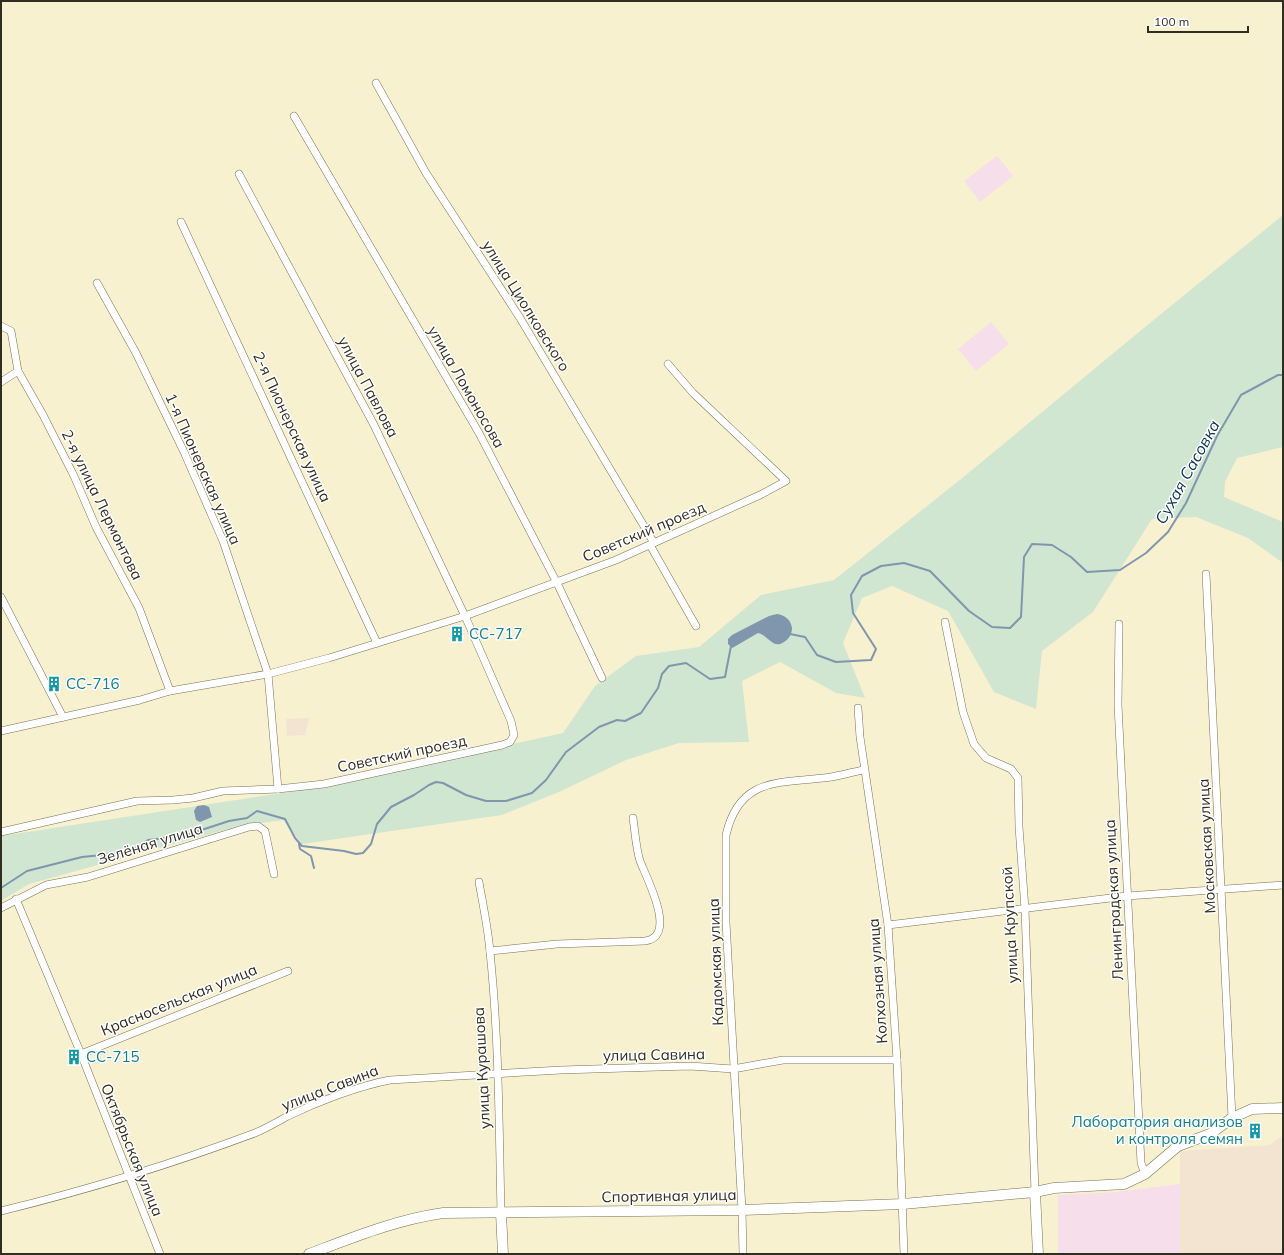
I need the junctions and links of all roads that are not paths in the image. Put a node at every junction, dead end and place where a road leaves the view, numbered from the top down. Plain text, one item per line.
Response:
1 (376, 83) dead end
2 (294, 116) dead end
3 (239, 174) dead end
4 (181, 222) dead end
5 (97, 283) dead end
6 (1, 326) edge
7 (668, 364) dead end
8 (18, 371) junction
9 (1, 382) edge
10 (652, 544) junction
11 (1206, 574) dead end
12 (557, 582) junction
13 (1, 597) edge
14 (465, 616) junction
15 (945, 622) dead end
16 (1119, 624) dead end
17 (696, 626) dead end
18 (377, 643) junction
19 (268, 674) junction
20 (602, 678) dead end
21 (170, 691) junction
22 (858, 708) dead end
23 (63, 717) junction
24 (1, 731) edge
25 (864, 770) junction
26 (278, 789) junction
27 (633, 818) dead end
28 (1, 832) edge
29 (274, 874) dead end
30 (479, 882) dead end
31 (1283, 885) edge
32 (1222, 890) junction
33 (1127, 896) junction
34 (16, 899) junction
35 (1, 908) edge
36 (1025, 909) junction
37 (888, 925) junction
38 (490, 951) junction
39 (288, 971) dead end
40 (81, 1054) junction
41 (897, 1060) junction
42 (734, 1069) junction
43 (498, 1074) junction
44 (1283, 1108) edge
45 (1232, 1118) junction
46 (1145, 1174) junction
47 (127, 1175) junction
48 (1035, 1192) junction
49 (904, 1204) junction
50 (742, 1210) junction
51 (1, 1211) edge
52 (501, 1213) junction
53 (160, 1254) edge
54 (310, 1254) edge
55 (503, 1254) edge
56 (743, 1254) edge
57 (904, 1254) edge
58 (1038, 1254) edge

1 - 10 street, улица Циолковского
2 - 12 street, улица Ломоносова
3 - 14 street, улица Павлова
4 - 18 street, 2-я Пионерская улица
5 - 19 street, 1-я Пионерская улица
6 - 8 street, 2-я улица Лермонтова
7 - 10 street, Советский проезд
8 - 9 street
8 - 21 street, 2-я улица Лермонтова
10 - 12 street, Советский проезд
10 - 17 street, улица Циолковского
11 - 32 street, Московская улица
12 - 14 street, Советский проезд
12 - 20 street, улица Ломоносова
13 - 23 street
14 - 18 street, Советский проезд
14 - 26 street, Советский проезд
15 - 36 street, улица Крупской
16 - 33 street, Ленинградская улица
18 - 19 street, Советский проезд
19 - 21 street, Советский проезд
19 - 26 street
21 - 23 street, Советский проезд
22 - 25 street, Колхозная улица
23 - 24 street, Советский проезд
25 - 37 street, Колхозная улица
25 - 42 street, Кадомская улица
26 - 28 street, Зелёная улица
27 - 38 street
29 - 34 street, Зелёная улица
30 - 38 street, улица Курашова
31 - 32 street
32 - 33 street
32 - 45 street, Московская улица
33 - 36 street
33 - 46 street, Ленинградская улица
34 - 35 street, Зелёная улица
34 - 40 street, Октябрьская улица
36 - 37 street
36 - 48 street, улица Крупской
37 - 41 street, Колхозная улица
38 - 43 street, улица Курашова
39 - 40 street, Красносельская улица
40 - 47 street, Октябрьская улица
41 - 42 street, улица Савина
41 - 49 street, Колхозная улица
42 - 43 street, улица Савина
42 - 50 street, Кадомская улица
43 - 47 street, улица Савина
43 - 52 street, улица Курашова
44 - 45 street, Спортивная улица
45 - 46 street, Спортивная улица
46 - 48 street, Спортивная улица
47 - 51 street, улица Савина
47 - 53 street, Октябрьская улица
48 - 49 street, Спортивная улица
48 - 58 street, улица Крупской
49 - 50 street, Спортивная улица
49 - 57 street, Колхозная улица
50 - 52 street, Спортивная улица
50 - 56 street, Кадомская улица
52 - 54 street, Спортивная улица
52 - 55 street, улица Курашова

